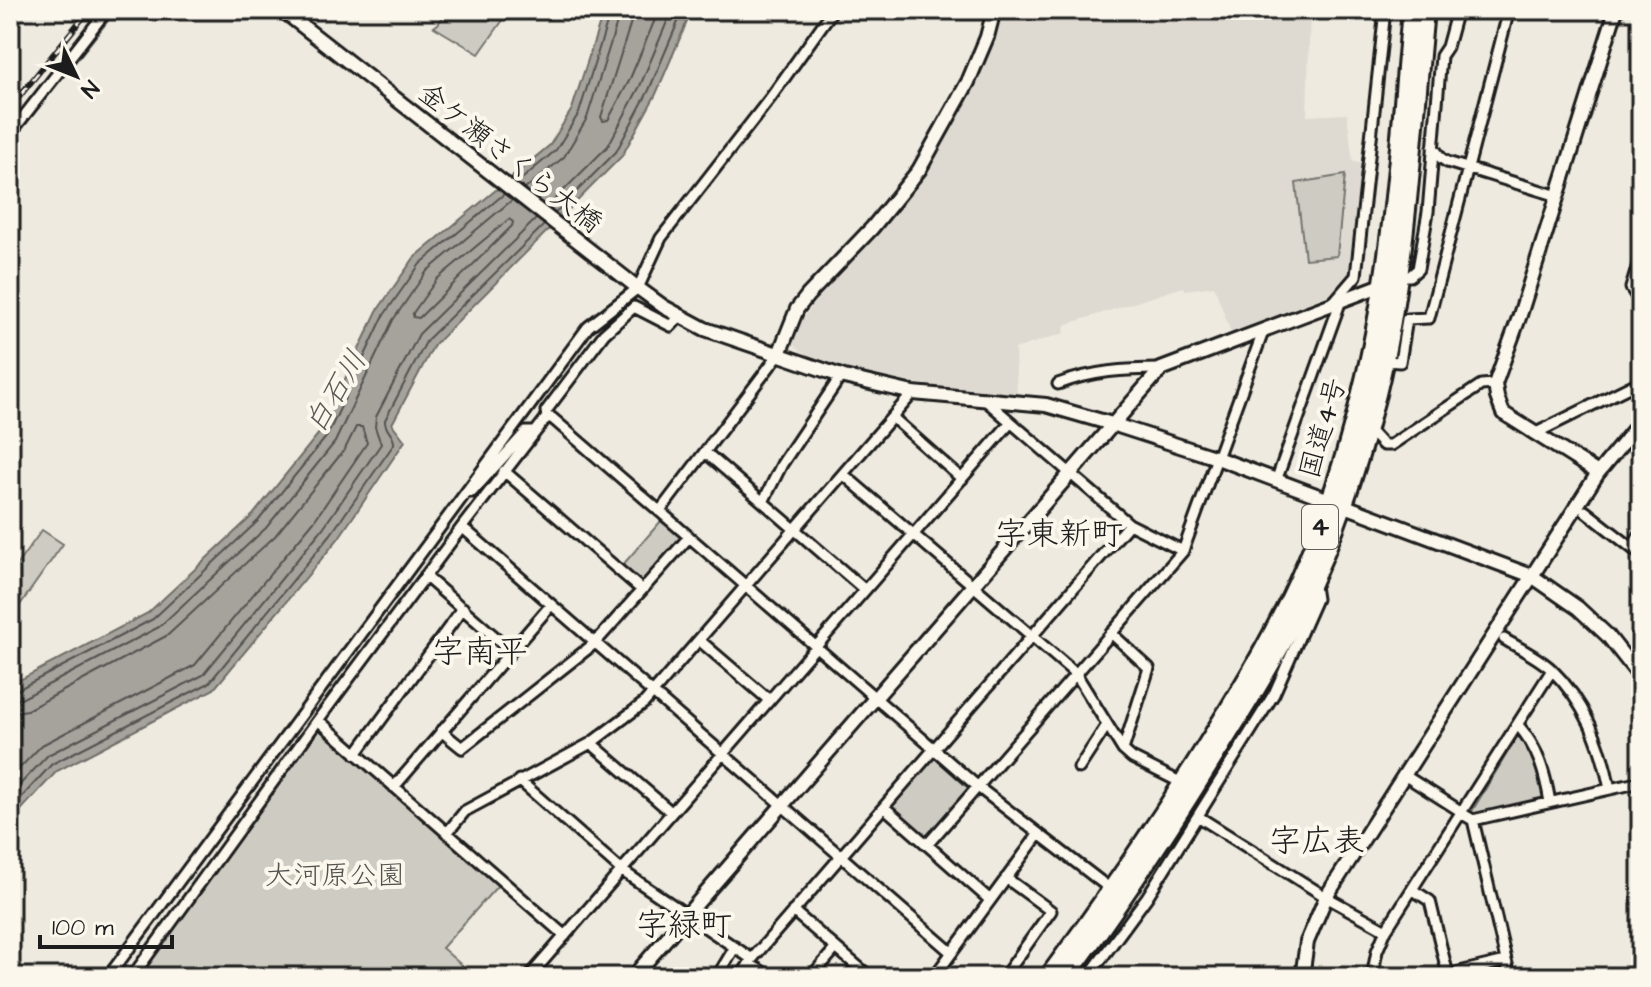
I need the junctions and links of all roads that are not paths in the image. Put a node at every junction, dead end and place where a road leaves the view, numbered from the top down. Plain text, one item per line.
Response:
1 (107, 10) edge
2 (282, 10) edge
3 (833, 10) edge
4 (994, 10) edge
5 (1385, 10) edge
6 (1411, 10) edge
7 (1425, 10) edge
8 (1457, 10) edge
9 (1509, 10) edge
10 (1616, 10) edge
11 (10, 134) edge
12 (1433, 147) junction
13 (1469, 168) junction
14 (1558, 196) junction
15 (1641, 255) edge
16 (1398, 276) junction
17 (1382, 285) junction
18 (638, 288) junction
19 (1641, 303) edge
20 (1335, 305) junction
21 (680, 316) junction
22 (1263, 332) junction
23 (779, 354) junction
24 (1385, 361) junction
25 (1161, 369) junction
26 (841, 376) junction
27 (1641, 381) edge
28 (1058, 384) dead end
29 (1495, 384) junction
30 (913, 393) junction
31 (982, 397) junction
32 (547, 417) junction
33 (892, 417) junction
34 (1641, 421) edge
35 (1011, 422) junction
36 (1112, 424) junction
37 (1368, 429) junction
38 (534, 432) junction
39 (1534, 434) junction
40 (705, 452) junction
41 (1217, 458) junction
42 (504, 471) junction
43 (1070, 472) junction
44 (1598, 473) junction
45 (843, 474) junction
46 (962, 479) junction
47 (1276, 481) junction
48 (459, 501) junction
49 (763, 502) junction
50 (1336, 503) junction
51 (660, 511) junction
52 (1585, 511) dead end
53 (1129, 524) junction
54 (462, 527) junction
55 (795, 530) junction
56 (1641, 533) edge
57 (914, 535) junction
58 (689, 537) junction
59 (1632, 547) junction
60 (1183, 551) junction
61 (1641, 555) edge
62 (425, 576) junction
63 (1532, 576) junction
64 (1313, 581) junction
65 (972, 585) junction
66 (746, 586) junction
67 (642, 590) junction
68 (865, 590) junction
69 (551, 605) junction
70 (463, 608) junction
71 (1111, 633) junction
72 (1032, 636) junction
73 (1504, 639) dead end
74 (699, 640) junction
75 (595, 643) junction
76 (816, 647) junction
77 (511, 651) junction
78 (1552, 670) junction
79 (1639, 670) edge
80 (1076, 674) junction
81 (653, 694) junction
82 (875, 698) junction
83 (769, 700) junction
84 (318, 720) junction
85 (1107, 725) junction
86 (1518, 725) junction
87 (441, 731) junction
88 (591, 743) junction
89 (934, 749) junction
90 (1123, 750) junction
91 (356, 754) junction
92 (722, 754) junction
93 (1079, 768) dead end
94 (1404, 775) junction
95 (519, 780) junction
96 (1641, 782) edge
97 (1182, 783) junction
98 (394, 787) junction
99 (978, 787) junction
100 (1610, 789) junction
101 (1550, 802) junction
102 (782, 805) junction
103 (884, 807) junction
104 (671, 812) junction
105 (1461, 812) junction
106 (1199, 817) junction
107 (1473, 820) junction
108 (447, 833) junction
109 (1038, 835) junction
110 (927, 845) junction
111 (841, 856) junction
112 (621, 870) junction
113 (1006, 878) junction
114 (1413, 890) junction
115 (1113, 891) junction
116 (1326, 897) junction
117 (990, 900) junction
118 (793, 911) junction
119 (687, 915) junction
120 (1386, 930) junction
121 (565, 936) junction
122 (735, 947) junction
123 (836, 948) junction
124 (951, 952) junction
125 (1506, 961) junction
126 (750, 962) junction
127 (110, 976) edge
128 (1443, 976) edge
129 (132, 977) edge
130 (529, 977) edge
131 (633, 977) edge
132 (717, 977) edge
133 (741, 977) edge
134 (772, 977) edge
135 (811, 977) edge
136 (869, 977) edge
137 (934, 977) edge
138 (1004, 977) edge
139 (1048, 977) edge
140 (1066, 977) edge
141 (1088, 977) edge
142 (1302, 977) edge
143 (1372, 977) edge
144 (1510, 977) edge

1 - 11 street
2 - 18 street, 金ケ瀬さくら大橋
3 - 18 street
4 - 23 street
5 - 20 street
6 - 17 highway, 国道4号 / 4
7 - 16 highway, 国道4号 / 4
8 - 12 street
9 - 13 street
10 - 14 street
12 - 13 street
12 - 16 street
13 - 14 street
13 - 24 street
14 - 29 street
15 - 19 street
16 - 24 highway, 国道4号 / 4
17 - 20 street
17 - 50 highway, 国道4号 / 4
18 - 21 street, 金ケ瀬さくら大橋
18 - 48 street
20 - 22 street
20 - 47 street
21 - 23 street, 金ケ瀬さくら大橋
21 - 32 street
22 - 25 street
22 - 41 street
23 - 26 street, 金ケ瀬さくら大橋
23 - 40 street
24 - 37 highway, 国道4号 / 4
25 - 28 street
25 - 36 street
26 - 30 street, 金ケ瀬さくら大橋
26 - 49 street
27 - 39 street
29 - 37 street
29 - 39 street
30 - 31 street, 金ケ瀬さくら大橋
30 - 33 street
31 - 35 street
31 - 36 street, 金ケ瀬さくら大橋
32 - 38 street
32 - 51 street
33 - 45 street
33 - 46 street
34 - 44 street
35 - 43 street
35 - 46 street
36 - 41 street, 金ケ瀬さくら大橋
36 - 43 street
37 - 50 highway, 国道4号 / 4
38 - 42 street
38 - 48 street
39 - 44 street
40 - 49 street
40 - 51 street
41 - 47 street, 金ケ瀬さくら大橋
41 - 60 street
42 - 54 street
42 - 67 street
43 - 53 street
43 - 65 street
44 - 63 street
45 - 55 street
45 - 57 street
46 - 57 street
47 - 50 street, 金ケ瀬さくら大橋
48 - 127 street
49 - 55 street
50 - 63 street, 金ケ瀬さくら大橋
50 - 64 highway, 国道4号 / 4
50 - 97 highway, 国道4号 / 4
51 - 58 street
52 - 59 street
53 - 60 street
53 - 72 street
54 - 62 street
54 - 69 street
55 - 66 street
55 - 68 street
56 - 59 street
57 - 65 street
57 - 68 street
58 - 66 street
58 - 67 street
59 - 61 street
60 - 71 street
62 - 70 street
62 - 84 street
63 - 79 street, 金ケ瀬さくら大橋
63 - 94 street
64 - 106 street
64 - 140 highway, 国道4号 / 4
65 - 72 street
65 - 82 street
66 - 74 street
66 - 76 street
67 - 75 street
68 - 76 street
69 - 75 street
69 - 77 street
70 - 77 street
70 - 91 street
71 - 80 street
71 - 90 street
72 - 80 street
72 - 89 street
73 - 78 street
74 - 81 street
74 - 83 street
75 - 81 street
75 - 87 street
76 - 82 street
76 - 83 street
77 - 87 street
78 - 86 street
78 - 100 street
80 - 85 street
80 - 99 street
81 - 88 street
81 - 92 street
82 - 89 street
82 - 102 street
83 - 92 street
84 - 91 street
84 - 129 street
85 - 90 street
85 - 93 street
86 - 101 street
86 - 105 street
87 - 98 street
88 - 95 street
88 - 104 street
89 - 99 street
89 - 103 street
90 - 97 street
91 - 98 street
92 - 102 street
92 - 104 street
94 - 105 street
94 - 116 street
95 - 108 street
95 - 112 street
96 - 100 street
97 - 115 highway, 国道4号 / 4
98 - 108 street
99 - 109 street
99 - 110 street
100 - 101 street
101 - 107 street
102 - 111 street
102 - 119 street
103 - 110 street
103 - 111 street
104 - 112 street
105 - 107 street
105 - 114 street
106 - 116 street
106 - 141 street
107 - 125 street
108 - 121 street
109 - 113 street
109 - 115 street
110 - 117 street
111 - 118 street
111 - 124 street
112 - 119 street
112 - 121 street
113 - 117 street
113 - 138 street
114 - 120 street
114 - 128 street
115 - 139 highway, 国道4号 / 4
116 - 120 street
116 - 142 street
117 - 124 street
118 - 123 street
118 - 126 street
119 - 122 street
119 - 131 street
120 - 143 street
121 - 130 street
122 - 126 street
122 - 132 street
123 - 135 street
123 - 136 street
124 - 137 street
125 - 128 street
125 - 144 street
126 - 133 street
126 - 134 street

